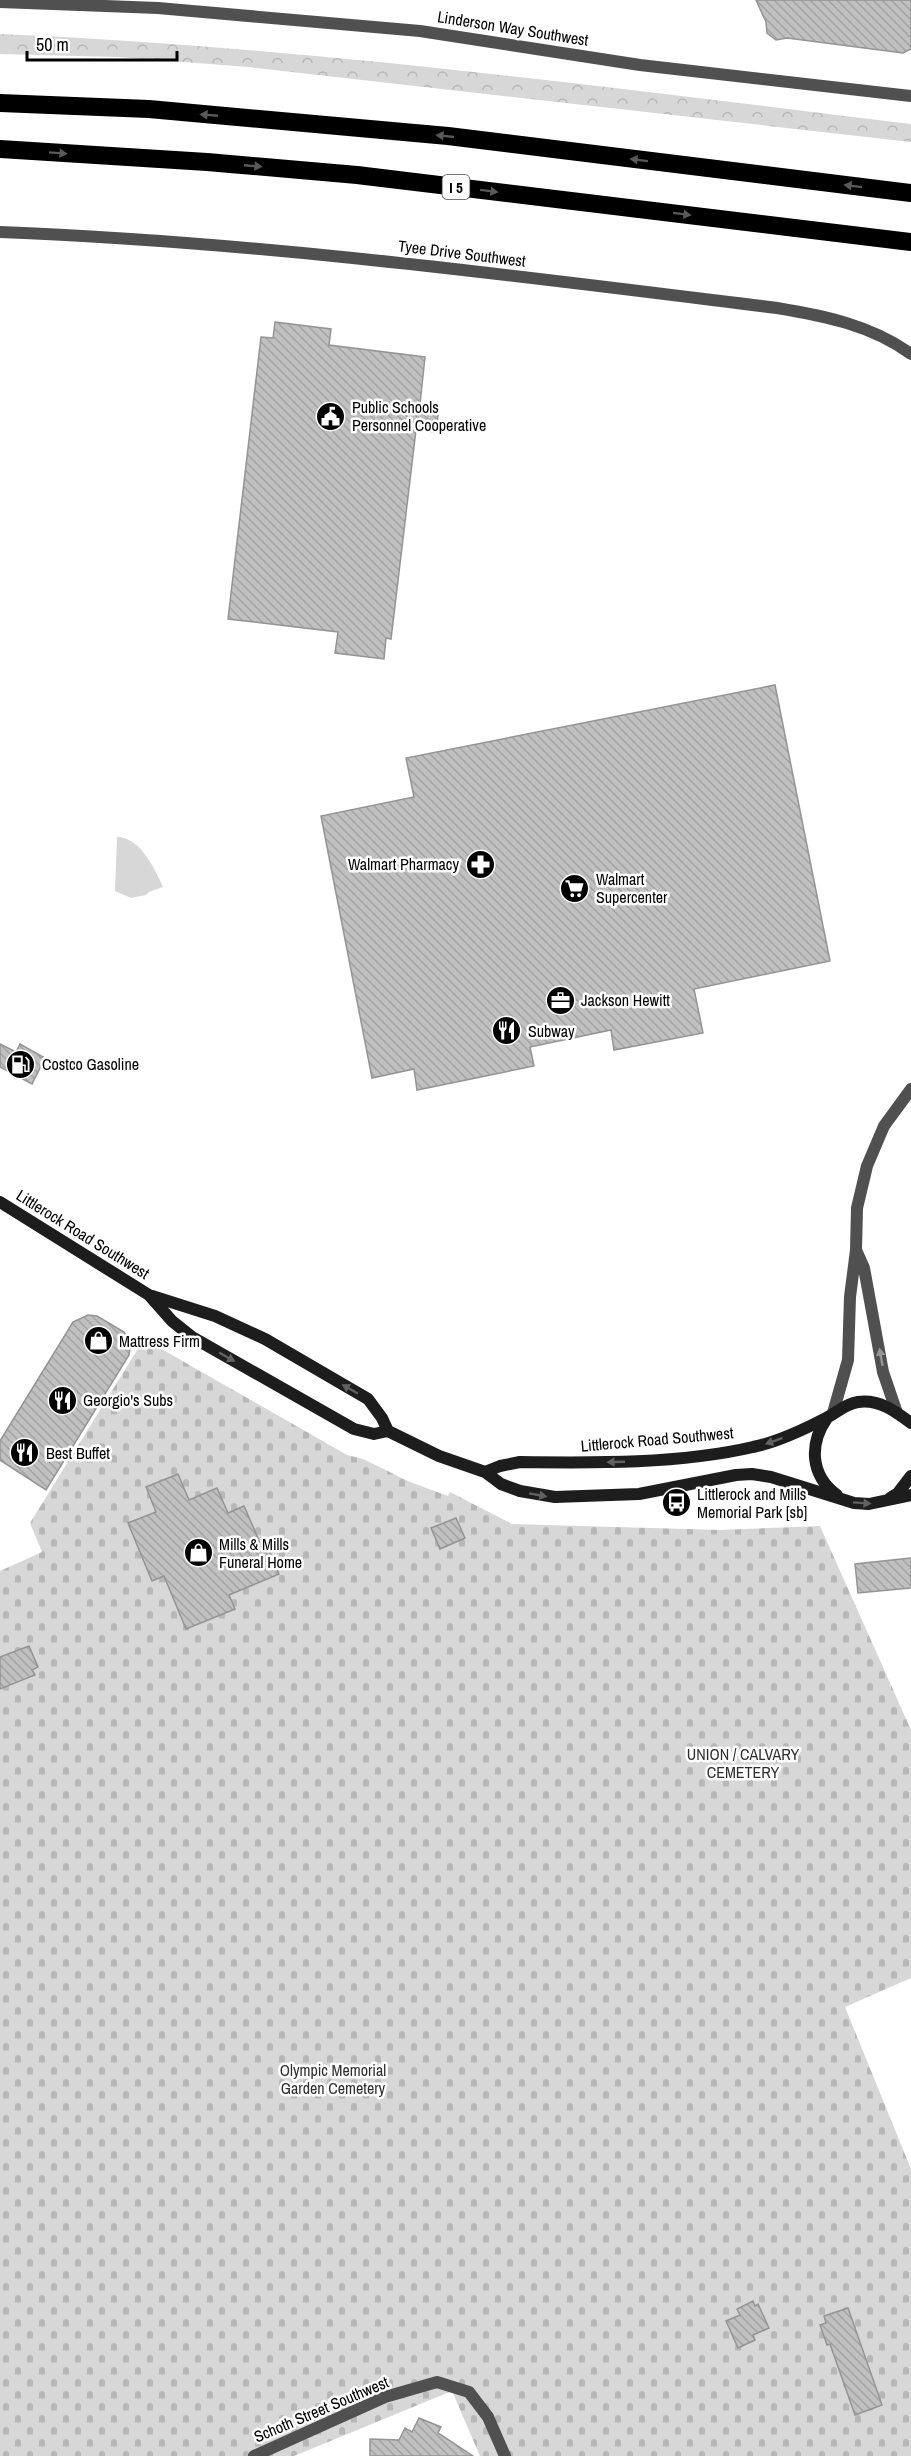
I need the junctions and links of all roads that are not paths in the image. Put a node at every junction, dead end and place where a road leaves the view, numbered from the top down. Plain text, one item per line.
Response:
1 (0, 2) edge
2 (911, 96) edge
3 (0, 103) edge
4 (0, 149) edge
5 (911, 193) edge
6 (0, 231) edge
7 (911, 242) edge
8 (911, 354) edge
9 (911, 1089) edge
10 (0, 1202) edge
11 (856, 1250) junction
12 (149, 1295) junction
13 (831, 1415) junction
14 (903, 1417) edge
15 (911, 1429) edge
16 (388, 1431) junction
17 (485, 1472) junction
18 (911, 1476) edge
19 (911, 1495) edge
20 (840, 1498) junction
21 (884, 1501) junction
22 (254, 2456) edge
23 (505, 2456) edge

1 - 2 street, Linderson Way Southwest
5 -> 3 highway
4 -> 7 highway, I 5
6 - 8 street, Tyee Drive Southwest
9 - 11 street
10 - 12 main road, Littlerock Road Southwest
11 - 13 street
14 -> 11 street
16 -> 12 main road, Littlerock Road Southwest
12 -> 16 main road, Littlerock Road Southwest
13 - 14 main road, Littlerock Road Southwest
13 -> 17 main road, Littlerock Road Southwest
13 - 20 main road
14 - 15 main road
16 - 17 main road, Littlerock Road Southwest
17 -> 20 main road, Littlerock Road Southwest
18 - 21 main road
19 - 21 main road, Littlerock Road Southwest
20 -> 21 main road, Littlerock Road Southwest
22 - 23 street, Schoth Street Southwest

